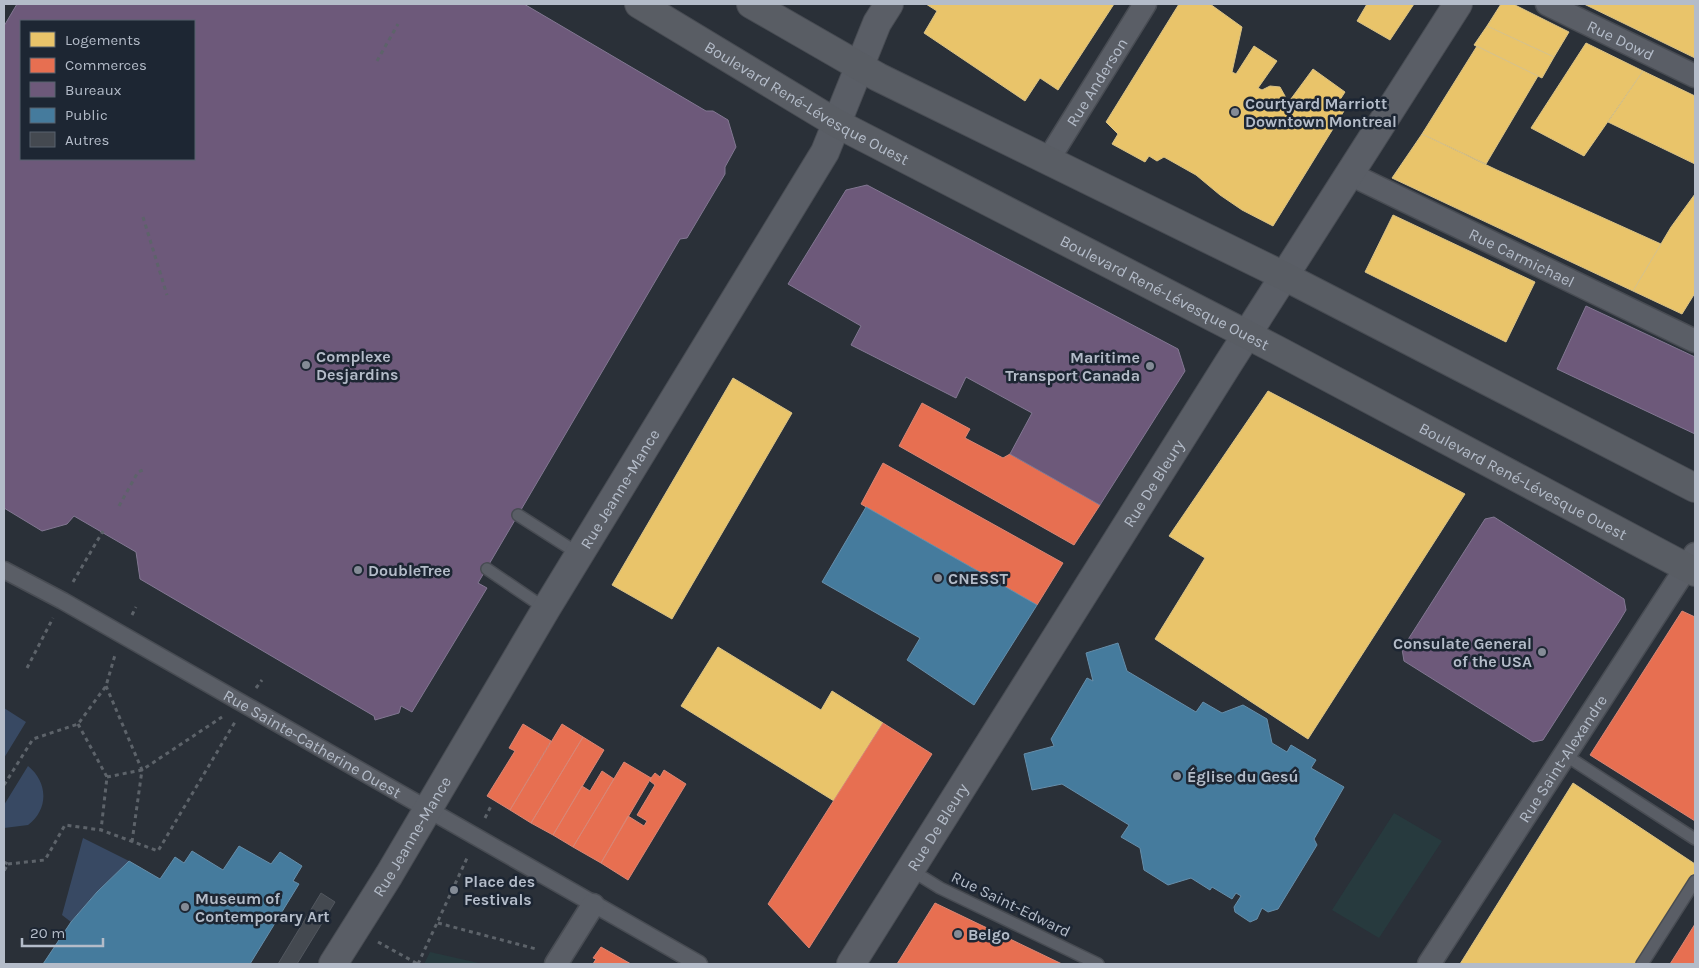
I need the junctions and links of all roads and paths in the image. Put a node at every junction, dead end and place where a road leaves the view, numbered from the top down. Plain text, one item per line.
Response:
1 (638, 4) edge
2 (751, 4) edge
3 (889, 4) edge
4 (1145, 4) edge
5 (1458, 4) edge
6 (1547, 4) edge
7 (398, 24) dead end
8 (378, 61) dead end
9 (860, 67) junction
10 (1695, 76) edge
11 (836, 123) junction
12 (1048, 160) junction
13 (1350, 174) junction
14 (143, 217) dead end
15 (1284, 276) junction
16 (167, 295) dead end
17 (1247, 334) junction
18 (1695, 341) edge
19 (145, 469) dead end
20 (1695, 488) edge
21 (120, 506) dead end
22 (518, 515) dead end
23 (579, 554) junction
24 (1692, 565) edge
25 (487, 569) dead end
26 (4, 570) edge
27 (546, 609) junction
28 (262, 680) dead end
29 (245, 704) junction
30 (78, 724) junction
31 (1565, 755) junction
32 (142, 770) junction
33 (106, 777) junction
34 (4, 785) edge
35 (491, 806) dead end
36 (427, 811) junction
37 (101, 830) junction
38 (475, 838) junction
39 (1695, 838) edge
40 (132, 842) junction
41 (4, 862) edge
42 (8, 864) junction
43 (911, 870) junction
44 (4, 871) edge
45 (1695, 881) edge
46 (592, 905) junction
47 (438, 923) junction
48 (375, 941) dead end
49 (539, 949) dead end
50 (332, 964) edge
51 (418, 964) edge
52 (556, 964) edge
53 (699, 964) edge
54 (851, 964) edge
55 (1098, 964) edge
56 (1429, 964) edge
57 (1642, 964) edge

1 - 11 main road, Boulevard René-Lévesque Ouest
2 - 9 main road
3 - 9 street, Rue Jeanne-Mance
4 - 12 street, Rue Anderson
5 - 13 street, Rue De Bleury
6 - 10 street, Rue Dowd
7 - 8 path
9 - 11 street, Rue Jeanne-Mance
9 - 12 main road
11 - 17 main road, Boulevard René-Lévesque Ouest
11 - 23 street, Rue Jeanne-Mance
12 - 15 main road
13 - 15 street, Rue De Bleury
13 - 18 street, Rue Carmichael
14 - 16 path
15 - 17 street, Rue De Bleury
15 - 20 main road
17 - 24 main road, Boulevard René-Lévesque Ouest
17 - 43 street, Rue De Bleury
19 - 21 path
22 - 23 lane
23 - 27 street, Rue Jeanne-Mance
24 - 31 street, Rue Saint-Alexandre
25 - 27 lane
26 - 29 street, Rue Sainte-Catherine Ouest
27 - 36 street, Rue Jeanne-Mance
28 - 29 path
29 - 32 path
29 - 36 street, Rue Sainte-Catherine Ouest
29 - 40 path
30 - 32 path
30 - 33 path
30 - 34 path
31 - 39 lane
31 - 56 street, Rue Saint-Alexandre
32 - 33 path
32 - 40 path
33 - 37 path
35 - 38 path
36 - 38 street, Rue Sainte-Catherine Ouest
36 - 50 street, Rue Jeanne-Mance
37 - 40 path
37 - 42 path
38 - 46 street, Rue Sainte-Catherine Ouest
38 - 47 path
41 - 42 path
42 - 44 path
43 - 54 street, Rue De Bleury
43 - 55 lane, Rue Saint-Edward
45 - 57 lane
46 - 52 street
46 - 53 street, Rue Sainte-Catherine Ouest
47 - 49 path
47 - 51 path
48 - 51 path

